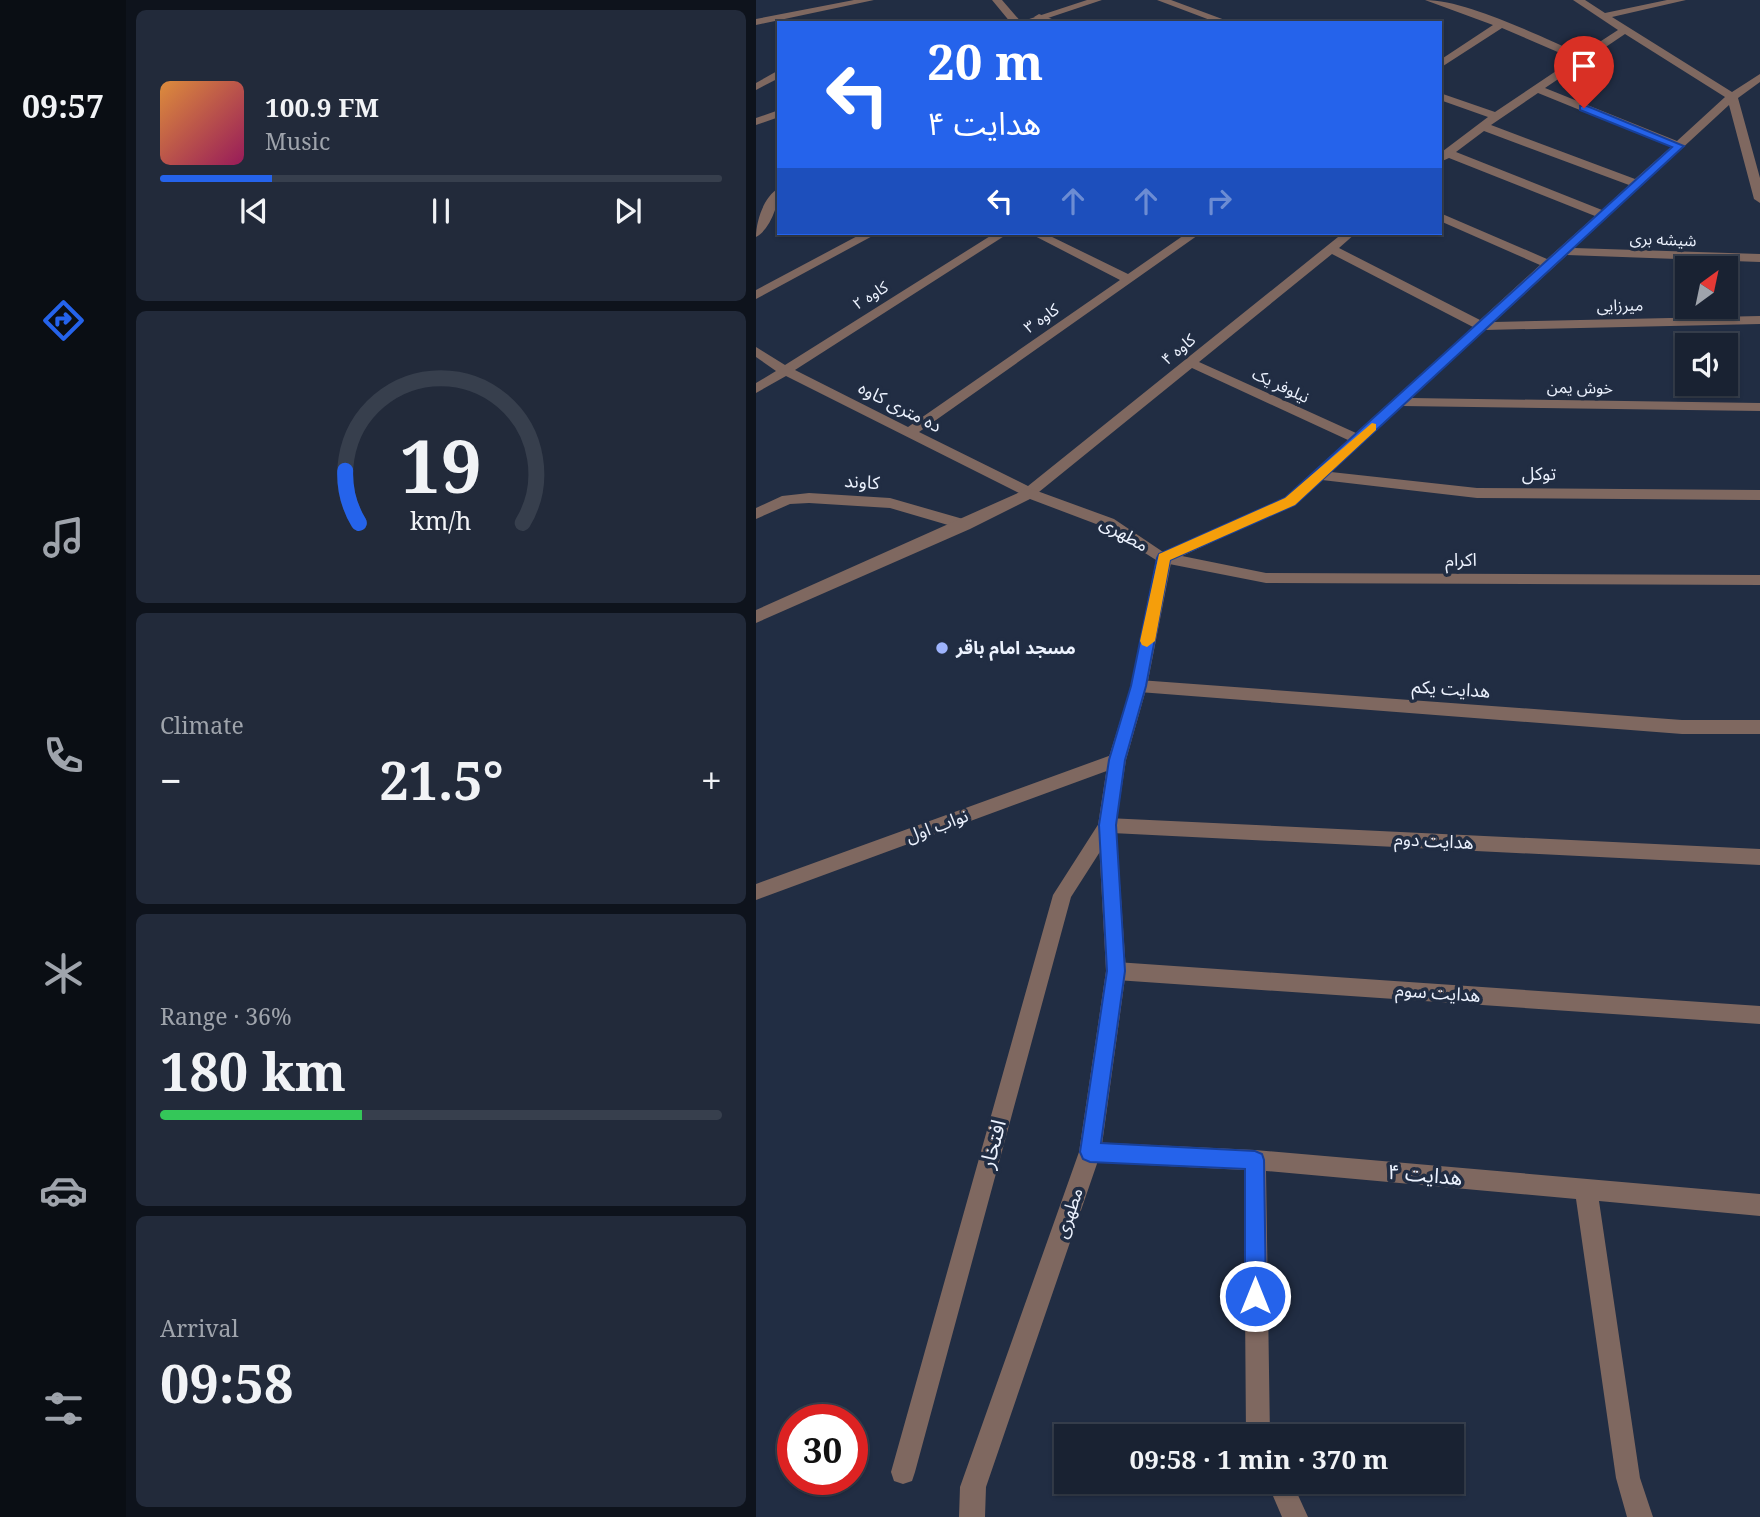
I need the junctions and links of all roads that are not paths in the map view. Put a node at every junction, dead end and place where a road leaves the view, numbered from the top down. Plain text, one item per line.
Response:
1 (810, 0) edge
2 (869, 0) edge
3 (997, 0) edge
4 (1097, 0) edge
5 (1162, 0) edge
6 (1430, 0) edge
7 (1578, 0) edge
8 (1681, 0) edge
9 (817, 10) junction
10 (1602, 16) junction
11 (1039, 17) junction
12 (824, 21) edge
13 (1017, 21) edge
14 (1026, 21) edge
15 (1049, 21) edge
16 (1222, 21) edge
17 (756, 22) edge
18 (1501, 24) junction
19 (1624, 30) junction
20 (1584, 59) junction
21 (1442, 64) edge
22 (777, 75) edge
23 (1760, 77) edge
24 (1747, 86) junction
25 (756, 87) edge
26 (1760, 87) edge
27 (1536, 88) junction
28 (1442, 97) edge
29 (1732, 97) junction
30 (777, 114) edge
31 (1496, 116) junction
32 (756, 122) edge
33 (1482, 126) junction
34 (1743, 137) junction
35 (1760, 137) edge
36 (1679, 146) junction
37 (1443, 156) edge
38 (1637, 184) junction
39 (1759, 194) edge
40 (777, 195) edge
41 (1604, 215) junction
42 (1442, 217) edge
43 (756, 233) edge
44 (868, 235) edge
45 (1000, 235) edge
46 (1039, 235) edge
47 (1192, 235) edge
48 (1348, 235) edge
49 (1331, 249) junction
50 (1564, 251) junction
51 (1760, 258) edge
52 (1550, 265) junction
53 (1128, 279) junction
54 (756, 295) edge
55 (1760, 320) edge
56 (1482, 326) junction
57 (756, 351) edge
58 (1189, 362) junction
59 (784, 370) junction
60 (756, 389) edge
61 (1399, 402) junction
62 (1760, 407) edge
63 (908, 433) junction
64 (1358, 439) junction
65 (1319, 475) junction
66 (1029, 493) junction
67 (1760, 495) edge
68 (756, 513) edge
69 (965, 525) junction
70 (1164, 558) junction
71 (1760, 580) edge
72 (756, 617) edge
73 (1139, 686) junction
74 (1760, 727) edge
75 (1117, 760) junction
76 (1107, 825) junction
77 (1760, 857) edge
78 (756, 892) edge
79 (1116, 971) junction
80 (1760, 1015) edge
81 (1090, 1152) junction
82 (1255, 1160) junction
83 (1586, 1189) junction
84 (1760, 1205) edge
85 (1258, 1424) edge
86 (903, 1472) dead end
87 (1284, 1494) edge
88 (971, 1517) edge
89 (1295, 1517) edge
90 (1640, 1517) edge

1 - 9 street
2 - 9 street
3 - 13 street
4 - 11 street
5 - 16 street
6 - 18 street
7 - 10 street
8 - 10 street
9 - 12 street
9 - 17 street
10 - 19 street
11 - 14 street
11 - 15 street
18 - 20 street
18 - 21 street
19 - 20 street
19 - 29 street
20 - 27 street
22 - 25 street
23 - 24 street
24 - 26 street
24 - 29 street
27 - 31 street
27 - 36 street
28 - 31 street
29 - 34 street
29 - 36 street
30 - 32 street
31 - 33 street
33 - 37 street
33 - 38 street
34 - 35 street
34 - 39 street
36 - 38 street
37 - 41 street
38 - 41 street
40 - 43 street
41 - 50 street
42 - 52 street
44 - 54 street
45 - 59 street, کاوه ۲
46 - 53 street
47 - 53 street, کاوه ۳
48 - 49 street, کاوه ۴
49 - 56 street
49 - 58 street, کاوه ۴
50 - 51 street, شیشه بری
50 - 52 street
52 - 56 street
53 - 63 street, کاوه ۳
55 - 56 street, میرزایی
56 - 61 street
57 - 59 street, ده متری کاوه
58 - 64 street, نیلوفر یک
58 - 66 street, کاوه ۴
59 - 60 street, کاوه ۲
59 - 63 street, ده متری کاوه
61 - 62 street, خوش یمن
61 - 64 street
63 - 66 street, ده متری کاوه
64 - 65 street
65 - 67 street, توکل
65 - 70 street
66 - 69 street
66 - 70 street, مطهری
68 - 69 street, کاوند
69 - 72 street
70 - 71 street, اکرام
70 - 73 street, مطهری
73 - 74 street, هدایت یکم
73 - 75 street, مطهری
75 - 76 street, مطهری
75 - 78 street, نواب اول
76 - 77 street, هدایت دوم
76 - 79 street, مطهری
76 - 86 street, افتخار
79 - 80 street, هدایت سوم
79 - 81 street, مطهری
81 - 82 street, هدایت ۴
81 - 88 street, مطهری
82 - 83 street, هدایت ۴
82 - 85 street
83 - 84 street, هدایت ۴
83 - 90 street
87 - 89 street

